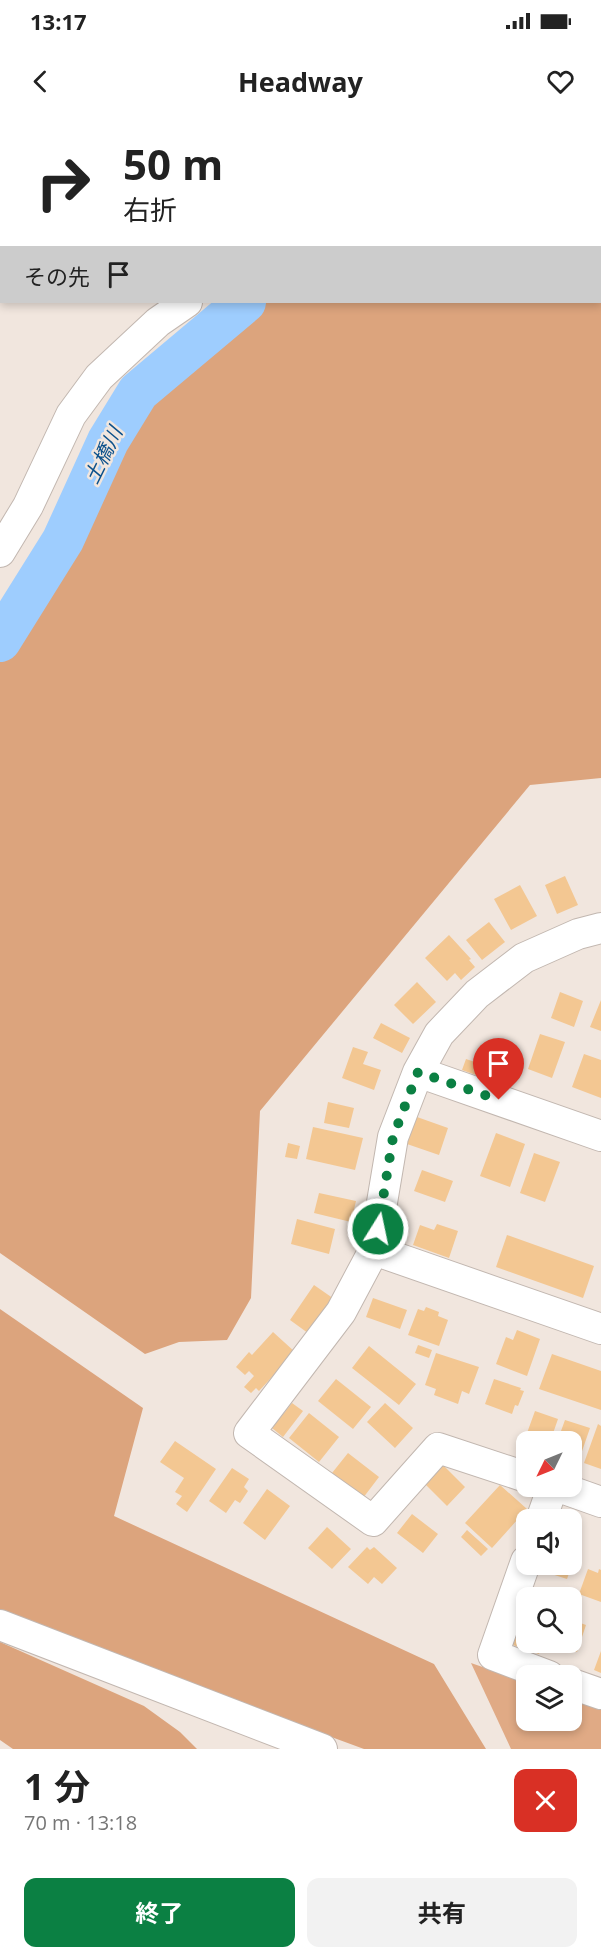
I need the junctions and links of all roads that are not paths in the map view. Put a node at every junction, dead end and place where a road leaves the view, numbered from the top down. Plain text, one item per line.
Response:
1 (186, 303) edge
2 (0, 552) edge
3 (601, 928) edge
4 (418, 1072) junction
5 (601, 1136) edge
6 (374, 1250) junction
7 (601, 1329) edge
8 (516, 1474) edge
9 (582, 1496) edge
10 (601, 1502) edge
11 (521, 1575) edge
12 (0, 1625) edge
13 (520, 1665) edge
14 (582, 1687) edge
15 (601, 1694) edge
16 (322, 1749) edge

1 - 2 street
3 - 4 street
4 - 5 street
4 - 6 street
6 - 7 street
6 - 8 street
9 - 10 street
11 - 13 street
12 - 16 street
14 - 15 street

